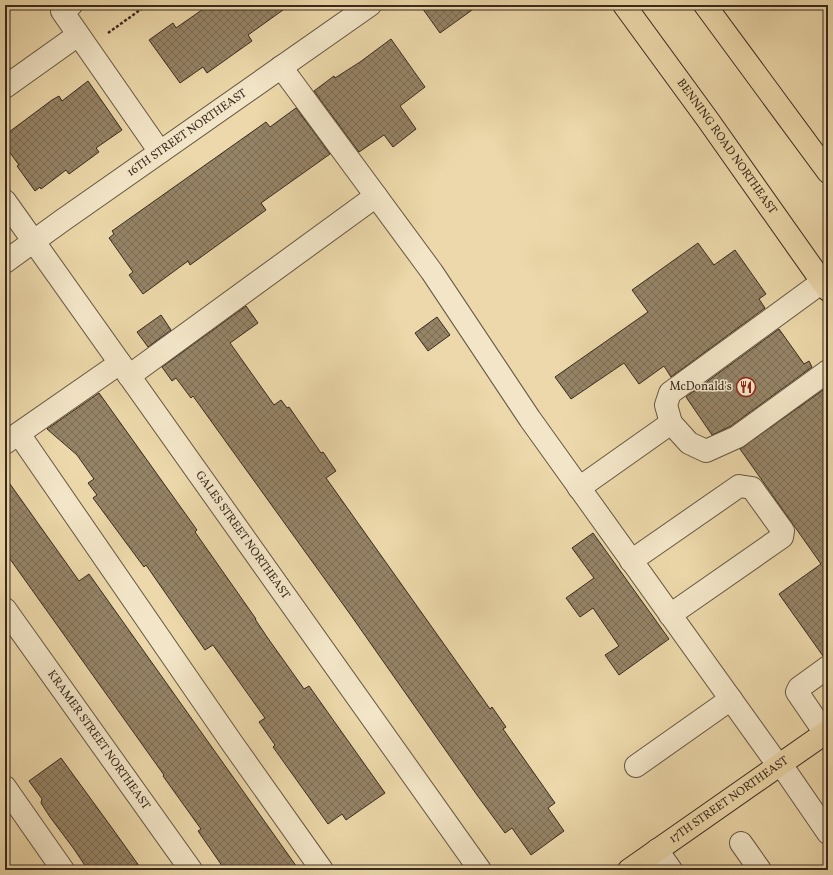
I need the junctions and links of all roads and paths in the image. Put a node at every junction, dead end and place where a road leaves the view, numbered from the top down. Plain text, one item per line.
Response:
1 (147, 5) edge
2 (370, 5) edge
3 (624, 5) edge
4 (705, 5) edge
5 (64, 7) edge
6 (83, 41) junction
7 (281, 67) junction
8 (5, 87) edge
9 (160, 152) junction
10 (828, 172) edge
11 (376, 196) junction
12 (5, 201) edge
13 (33, 242) junction
14 (5, 262) edge
15 (825, 286) edge
16 (124, 369) junction
17 (828, 371) edge
18 (672, 423) junction
19 (12, 439) edge
20 (579, 488) junction
21 (631, 561) junction
22 (5, 609) edge
23 (670, 615) junction
24 (828, 667) edge
25 (731, 699) junction
26 (826, 732) edge
27 (779, 764) junction
28 (636, 766) dead end
29 (5, 787) edge
30 (828, 833) edge
31 (741, 843) dead end
32 (657, 850) junction
33 (63, 870) edge
34 (192, 870) edge
35 (322, 870) edge
36 (480, 870) edge
37 (630, 870) edge
38 (671, 870) edge
39 (760, 870) edge

1 - 6 path
2 - 7 street, 16TH STREET NORTHEAST
3 - 15 main road, BENNING ROAD NORTHEAST
4 - 10 main road
5 - 6 street
6 - 8 street
6 - 9 street
7 - 9 street, 16TH STREET NORTHEAST
7 - 11 street
9 - 13 street, 16TH STREET NORTHEAST
11 - 16 street
11 - 20 street
12 - 13 street, GALES STREET NORTHEAST
13 - 14 street, 16TH STREET NORTHEAST
13 - 16 street, GALES STREET NORTHEAST
15 - 18 street
16 - 19 street
16 - 36 street, GALES STREET NORTHEAST
17 - 18 street
18 - 20 street
19 - 35 street
20 - 21 street
21 - 23 street
21 - 23 street
22 - 34 street, KRAMER STREET NORTHEAST
23 - 25 street
24 - 26 street
25 - 27 street
25 - 28 street
26 - 27 main road, 17TH STREET NORTHEAST
27 - 30 street
27 - 32 main road, 17TH STREET NORTHEAST
29 - 33 street
31 - 39 street
32 - 37 main road, 17TH STREET NORTHEAST
32 - 38 street

